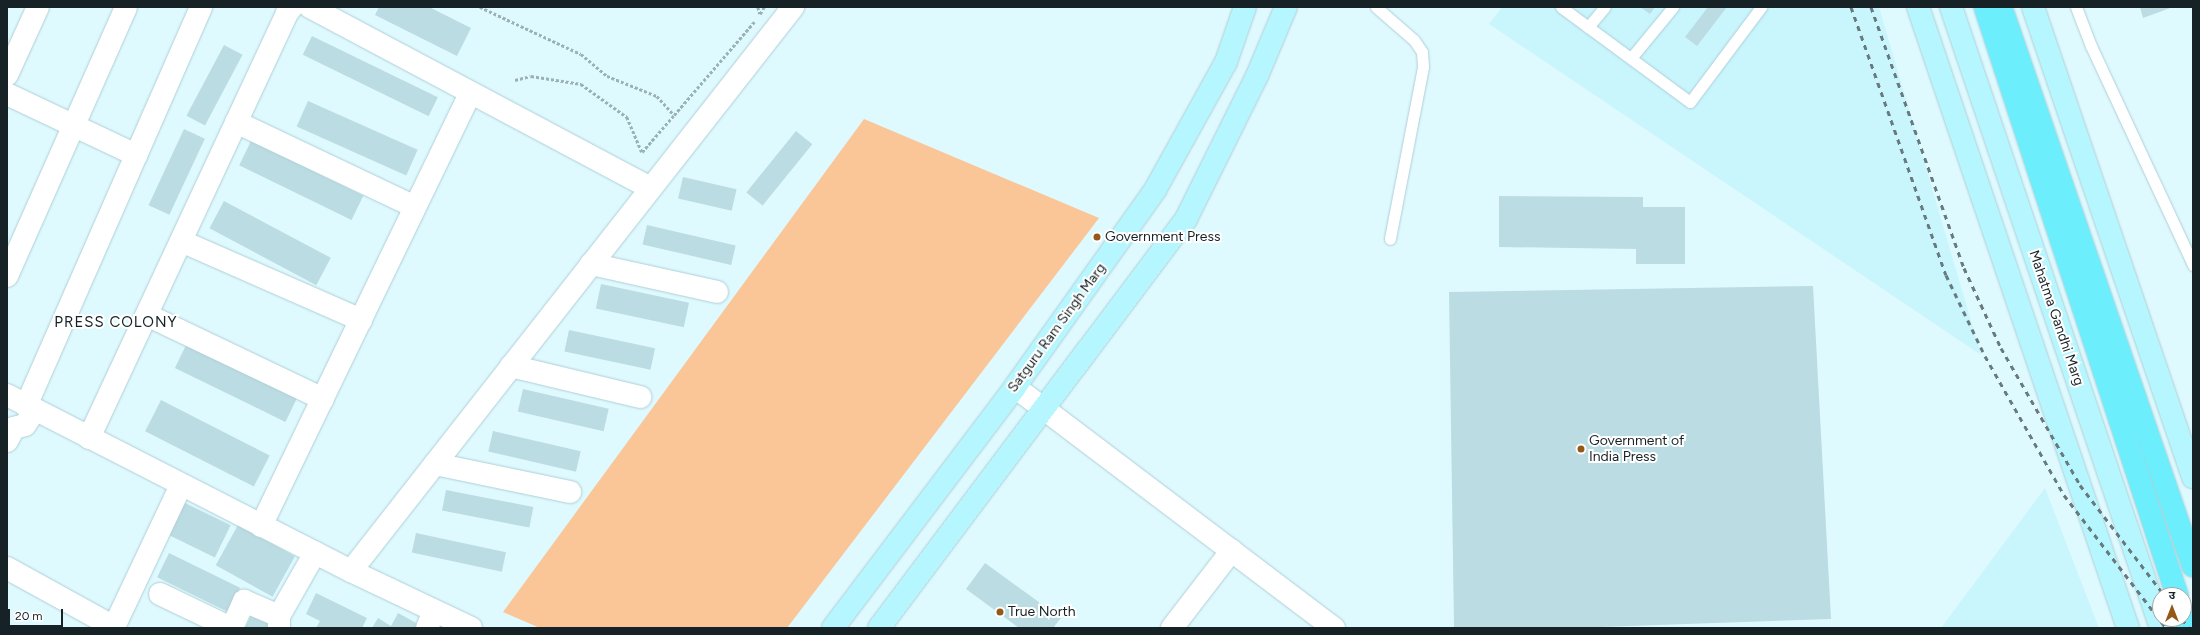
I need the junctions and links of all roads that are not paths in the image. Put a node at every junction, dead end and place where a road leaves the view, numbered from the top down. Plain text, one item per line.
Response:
1 (38, 7) edge
2 (126, 7) edge
3 (201, 7) edge
4 (292, 7) edge
5 (310, 7) edge
6 (793, 7) edge
7 (1245, 7) edge
8 (1286, 7) edge
9 (1376, 7) edge
10 (1561, 7) edge
11 (1605, 7) edge
12 (1673, 7) edge
13 (1761, 7) edge
14 (1918, 7) edge
15 (1951, 7) edge
16 (1985, 7) edge
17 (2001, 7) edge
18 (2033, 7) edge
19 (2076, 7) edge
20 (1588, 27) junction
21 (1631, 58) junction
22 (7, 75) edge
23 (470, 93) junction
24 (7, 94) edge
25 (236, 122) junction
26 (72, 125) junction
27 (136, 155) junction
28 (651, 188) junction
29 (415, 207) junction
30 (1390, 239) dead end
31 (181, 241) junction
32 (591, 264) junction
33 (2193, 265) edge
34 (7, 276) edge
35 (717, 292) dead end
36 (147, 315) junction
37 (361, 320) junction
38 (511, 366) junction
39 (1015, 387) junction
40 (7, 395) edge
41 (640, 397) dead end
42 (323, 399) junction
43 (30, 408) junction
44 (1046, 408) junction
45 (89, 438) junction
46 (7, 441) edge
47 (435, 464) junction
48 (2193, 478) edge
49 (181, 485) junction
50 (570, 492) dead end
51 (261, 526) junction
52 (1232, 550) junction
53 (315, 554) junction
54 (2193, 566) edge
55 (7, 568) edge
56 (351, 571) junction
57 (2175, 587) edge
58 (160, 594) dead end
59 (431, 619) edge
60 (279, 622) edge
61 (115, 628) edge
62 (231, 628) edge
63 (471, 628) edge
64 (833, 628) edge
65 (879, 628) edge
66 (1172, 628) edge
67 (1334, 628) edge
68 (2128, 628) edge
69 (2161, 628) edge

1 - 22 street
2 - 26 street
3 - 27 street
4 - 25 street
5 - 23 street
6 - 28 street
7 - 39 main road, Satguru Ram Singh Marg
8 - 44 main road
9 - 30 lane
10 - 20 lane
11 - 20 lane
12 - 21 lane
13 - 21 lane
14 - 68 main road
15 - 69 main road, Mahatma Gandhi Marg
16 - 57 main road, Mahatma Gandhi Marg
17 - 54 main road
18 - 48 main road
19 - 33 lane
20 - 21 lane
23 - 28 street
23 - 29 street
24 - 26 street
25 - 29 street
25 - 31 street
26 - 27 street
26 - 34 street
27 - 43 street
28 - 32 street
29 - 37 street
31 - 36 street
31 - 37 street
32 - 35 street
32 - 38 street
36 - 42 street
36 - 45 street
37 - 42 street
38 - 41 street
38 - 47 street
39 - 44 street
39 - 64 main road, Satguru Ram Singh Marg
40 - 43 street
42 - 51 street
43 - 45 street
43 - 46 street
44 - 52 street
44 - 65 main road
45 - 49 street
47 - 50 street
47 - 56 street
49 - 51 street
49 - 61 street
51 - 53 street
52 - 66 street
52 - 67 street
53 - 56 street
53 - 60 street
55 - 61 street
56 - 59 street
58 - 62 street
59 - 63 street
60 - 62 street

